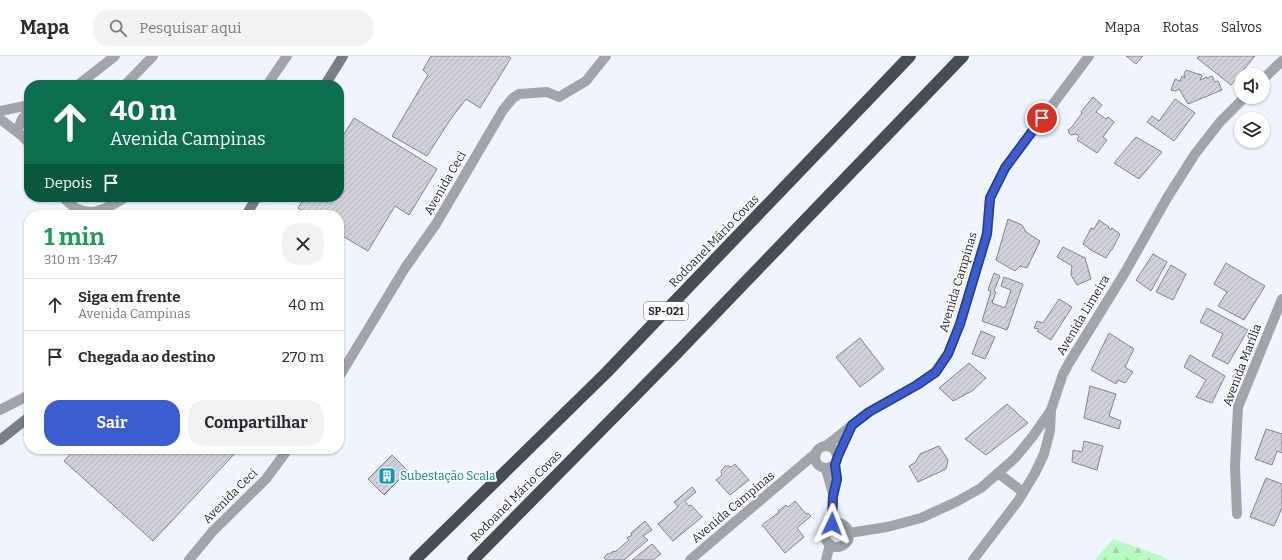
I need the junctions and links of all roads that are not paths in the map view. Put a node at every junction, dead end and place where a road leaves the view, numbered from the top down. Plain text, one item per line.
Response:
1 (115, 56) edge
2 (153, 56) edge
3 (287, 56) edge
4 (343, 56) edge
5 (606, 56) edge
6 (910, 56) edge
7 (963, 56) edge
8 (1088, 56) edge
9 (1282, 61) edge
10 (1270, 72) edge
11 (84, 80) edge
12 (130, 80) edge
13 (270, 80) edge
14 (328, 80) edge
15 (1238, 104) edge
16 (24, 106) edge
17 (0, 111) edge
18 (24, 116) edge
19 (0, 119) edge
20 (17, 131) junction
21 (24, 138) edge
22 (67, 202) edge
23 (117, 202) edge
24 (79, 210) edge
25 (102, 210) edge
26 (1282, 298) edge
27 (344, 369) edge
28 (24, 398) edge
29 (0, 410) edge
30 (1052, 410) junction
31 (24, 421) edge
32 (852, 425) junction
33 (0, 440) edge
34 (826, 446) junction
35 (816, 453) junction
36 (284, 454) edge
37 (829, 463) junction
38 (793, 473) junction
39 (998, 473) junction
40 (1024, 492) junction
41 (1237, 514) dead end
42 (832, 524) junction
43 (849, 533) junction
44 (830, 544) junction
45 (189, 560) edge
46 (415, 560) edge
47 (473, 560) edge
48 (690, 560) edge
49 (826, 560) edge
50 (973, 560) edge

1 - 11 street
2 - 12 street
3 - 13 street
4 - 14 main road
5 - 27 street, Avenida Ceci
6 - 46 highway, Rodoanel Mário Covas / SP-021
7 - 47 highway, Rodoanel Mário Covas / SP-021
8 - 32 street, Avenida Campinas
9 - 10 street
15 - 30 street, Avenida Limeira
16 - 17 street
18 - 20 street
19 - 20 street
20 - 21 street
22 - 24 street
23 - 25 street
26 - 41 street, Avenida Marília
28 - 29 street
30 - 39 street
30 - 40 street, Avenida Limeira
31 - 33 main road
32 - 34 street, Avenida Campinas
32 - 37 street, Avenida Campinas
34 - 35 street
34 - 37 street
35 - 37 street
35 - 38 street, Avenida Campinas
36 - 45 street, Avenida Ceci
37 - 38 street, Avenida Campinas
37 - 42 street
38 - 48 street, Avenida Campinas
39 - 40 street
39 - 43 street
40 - 50 street, Avenida Limeira
42 - 43 street
42 - 44 street
43 - 44 street
44 - 49 street

